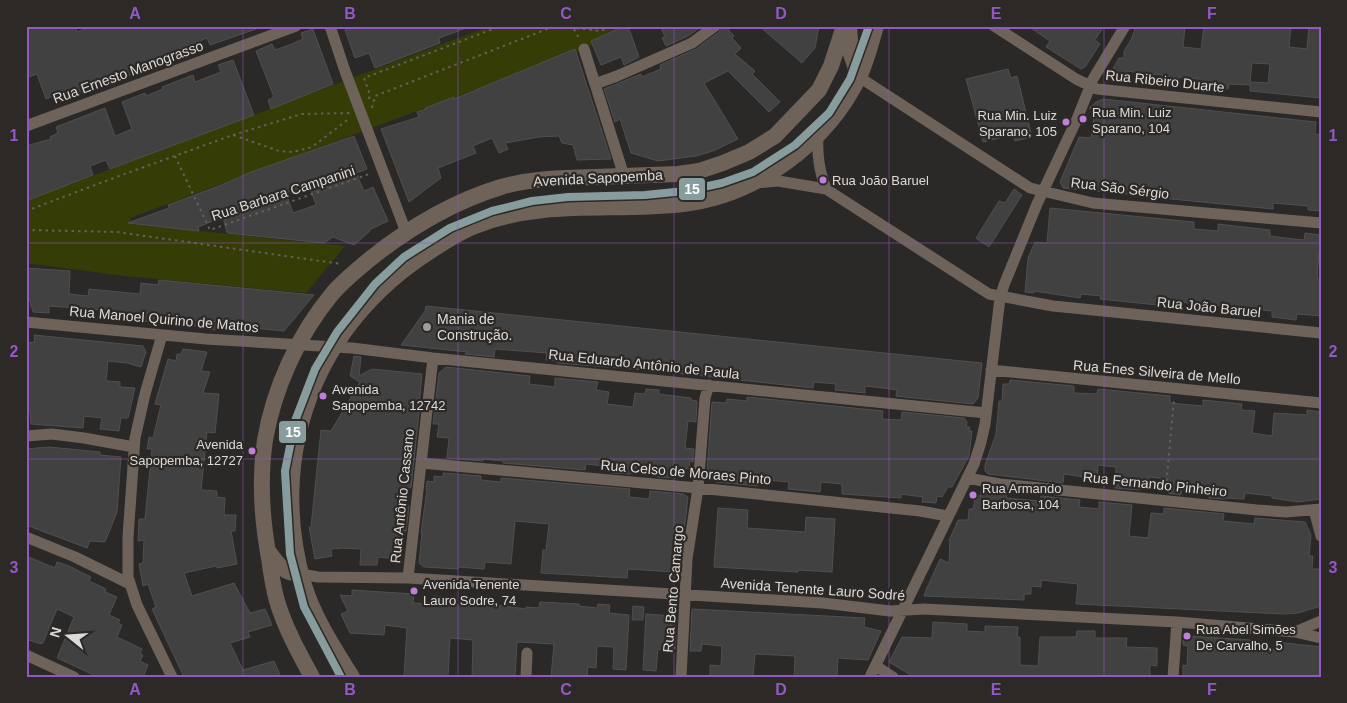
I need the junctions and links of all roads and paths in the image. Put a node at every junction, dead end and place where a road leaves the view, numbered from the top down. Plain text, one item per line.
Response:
1 (330, 26) edge
2 (501, 26) edge
3 (556, 26) edge
4 (613, 26) edge
5 (715, 26) edge
6 (844, 26) edge
7 (848, 26) edge
8 (876, 26) edge
9 (1125, 26) edge
10 (293, 27) edge
11 (996, 27) edge
12 (584, 49) dead end
13 (827, 74) junction
14 (859, 77) junction
15 (595, 84) junction
16 (1090, 86) junction
17 (371, 109) dead end
18 (359, 110) junction
19 (1321, 112) edge
20 (350, 119) dead end
21 (26, 126) edge
22 (233, 135) junction
23 (818, 135) junction
24 (175, 156) junction
25 (382, 170) junction
26 (624, 176) junction
27 (750, 183) junction
28 (826, 189) junction
29 (1043, 192) junction
30 (26, 211) edge
31 (1321, 223) edge
32 (26, 230) edge
33 (406, 232) junction
34 (360, 267) junction
35 (1000, 298) junction
36 (26, 322) edge
37 (1321, 333) edge
38 (162, 335) junction
39 (299, 345) junction
40 (334, 347) junction
41 (433, 358) junction
42 (991, 370) junction
43 (709, 385) junction
44 (1175, 388) junction
45 (1321, 403) edge
46 (986, 413) junction
47 (26, 436) edge
48 (134, 448) junction
49 (421, 463) junction
50 (967, 478) junction
51 (698, 488) junction
52 (1165, 501) junction
53 (1318, 510) edge
54 (948, 516) junction
55 (26, 536) edge
56 (1321, 536) edge
57 (267, 550) junction
58 (301, 574) junction
59 (408, 578) junction
60 (130, 584) junction
61 (685, 595) junction
62 (903, 610) junction
63 (1321, 621) edge
64 (1177, 622) junction
65 (1295, 632) junction
66 (1321, 638) edge
67 (527, 653) dead end
68 (26, 655) edge
69 (876, 666) junction
70 (74, 677) edge
71 (172, 677) edge
72 (312, 677) edge
73 (352, 677) edge
74 (526, 677) edge
75 (681, 677) edge
76 (870, 677) edge
77 (893, 677) edge
78 (1174, 677) edge

1 - 18 street
2 - 18 path
3 - 4 path
3 - 17 path
5 - 15 street
6 - 13 main road, Avenida Sapopemba
7 - 14 main road
8 - 14 main road, Avenida Sapopemba
9 - 16 street
10 - 21 street, Rua Ernesto Manograsso
11 - 16 street, Rua Ribeiro Duarte
12 - 15 street
13 - 14 main road
13 - 26 main road, Avenida Sapopemba
14 - 23 main road, Avenida Sapopemba
14 - 29 street, Rua São Sérgio
15 - 26 street
16 - 19 street, Rua Ribeiro Duarte
16 - 29 street
18 - 22 path
18 - 25 street
20 - 22 path
22 - 24 path
23 - 27 main road, Avenida Sapopemba
23 - 28 street
24 - 25 path, Rua Barbara Campanini
24 - 30 path
25 - 33 street
26 - 33 main road, Avenida Sapopemba
27 - 28 street, Rua João Baruel
27 - 40 main road, Avenida Sapopemba
28 - 35 street, Rua João Baruel
29 - 31 street, Rua São Sérgio
29 - 35 street
32 - 34 path
33 - 34 main road, Avenida Sapopemba
34 - 39 main road, Avenida Sapopemba
35 - 37 street, Rua João Baruel
35 - 42 street
36 - 38 street, Rua Manoel Quirino de Mattos
38 - 39 street, Rua Manoel Quirino de Mattos
38 - 48 street
39 - 40 street, Rua Eduardo Antônio de Paula
39 - 57 main road, Avenida Sapopemba
40 - 41 street, Rua Eduardo Antônio de Paula
40 - 58 main road, Avenida Sapopemba
41 - 43 street, Rua Eduardo Antônio de Paula
41 - 49 street, Rua Antônio Cassano
42 - 44 street, Rua Enes Silveira de Mello
42 - 46 street
43 - 46 street, Rua Eduardo Antônio de Paula
43 - 51 street, Rua Bento Camargo
44 - 45 street, Rua Enes Silveira de Mello
44 - 52 path
46 - 50 street
47 - 48 street
48 - 60 street
49 - 51 street, Rua Celso de Moraes Pinto
49 - 59 street, Rua Antônio Cassano
50 - 52 street, Rua Fernando Pinheiro
50 - 54 street
51 - 54 street, Rua Celso de Moraes Pinto
51 - 61 street, Rua Bento Camargo
52 - 53 street, Rua Fernando Pinheiro
53 - 56 street, Rua Fernando Pinheiro
54 - 62 street
55 - 60 street
57 - 58 main road
57 - 72 main road, Avenida Sapopemba
58 - 59 street, Avenida Tenente Lauro Sodré
58 - 73 main road, Avenida Sapopemba
59 - 61 street, Avenida Tenente Lauro Sodré
60 - 71 street
61 - 62 street, Avenida Tenente Lauro Sodré
61 - 75 street, Rua Bento Camargo
62 - 64 street, Avenida Tenente Lauro Sodré
62 - 69 street
63 - 65 street, Avenida Tenente Lauro Sodré
64 - 65 street, Avenida Tenente Lauro Sodré
64 - 78 street
65 - 66 street
67 - 74 street
68 - 70 street
69 - 76 street
69 - 77 street

